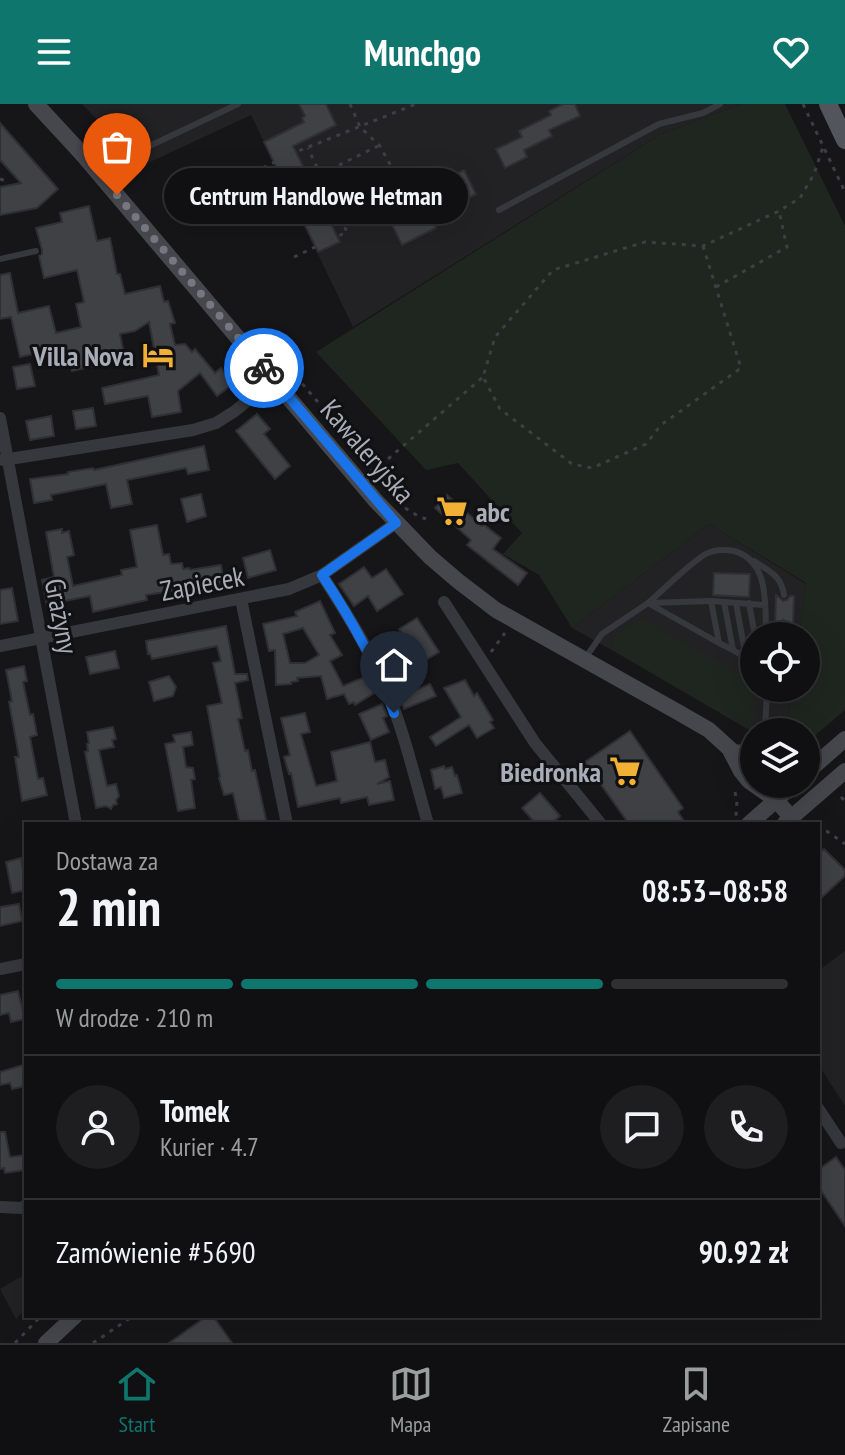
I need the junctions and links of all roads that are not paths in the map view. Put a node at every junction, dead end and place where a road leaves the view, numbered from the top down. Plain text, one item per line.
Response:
1 (36, 104) edge
2 (238, 104) edge
3 (720, 104) edge
4 (828, 104) edge
5 (845, 140) edge
6 (97, 171) junction
7 (499, 210) dead end
8 (36, 251) dead end
9 (0, 259) edge
10 (273, 379) junction
11 (0, 418) edge
12 (4, 460) edge
13 (396, 523) junction
14 (751, 559) junction
15 (322, 575) junction
16 (784, 595) dead end
17 (241, 599) junction
18 (711, 601) junction
19 (444, 602) dead end
20 (724, 602) junction
21 (648, 603) junction
22 (736, 603) junction
23 (749, 603) junction
24 (765, 605) junction
25 (752, 622) edge
26 (766, 622) edge
27 (740, 625) edge
28 (42, 638) junction
29 (719, 643) junction
30 (0, 646) edge
31 (733, 650) junction
32 (740, 654) edge
33 (584, 660) junction
34 (845, 739) edge
35 (740, 747) edge
36 (731, 750) junction
37 (740, 756) edge
38 (820, 761) edge
39 (845, 771) edge
40 (778, 798) edge
41 (776, 800) junction
42 (788, 821) edge
43 (76, 822) edge
44 (287, 822) edge
45 (427, 822) edge
46 (598, 822) edge
47 (751, 822) edge
48 (24, 964) edge
49 (0, 969) edge
50 (820, 1111) edge
51 (841, 1143) dead end
52 (24, 1206) edge
53 (0, 1207) edge
54 (73, 1318) edge
55 (46, 1343) edge

1 - 6 street, Kawaleryjska
2 - 6 lane
3 - 7 lane
4 - 5 main road
6 - 10 street, Kawaleryjska
8 - 9 lane
10 - 12 street
10 - 13 street, Kawaleryjska
11 - 12 street, Grażyny
12 - 28 street, Grażyny
13 - 15 street, Zapiecek
13 - 33 street, Kawaleryjska
14 - 16 lane
14 - 21 lane
14 - 24 lane
15 - 17 street, Zapiecek
15 - 45 street
17 - 28 street, Zapiecek
17 - 44 street
18 - 20 lane
18 - 21 lane
18 - 29 lane
19 - 46 street
20 - 22 lane
20 - 31 lane
21 - 29 lane
21 - 33 lane
22 - 23 lane
22 - 27 lane
23 - 24 lane
23 - 25 lane
24 - 26 lane
28 - 30 street, Zapiecek
28 - 43 street, Grażyny
29 - 31 lane
31 - 32 lane
33 - 36 street, Kawaleryjska
34 - 38 street
35 - 36 lane
36 - 37 street, Kawaleryjska
36 - 41 street, Kawaleryjska
39 - 42 street
40 - 41 street
41 - 42 street, Kawaleryjska
41 - 47 street
48 - 49 street
50 - 51 street
52 - 53 street
54 - 55 street

